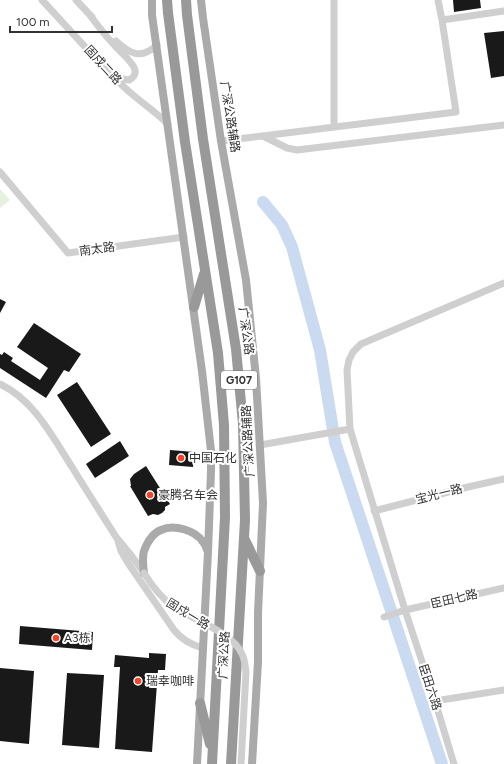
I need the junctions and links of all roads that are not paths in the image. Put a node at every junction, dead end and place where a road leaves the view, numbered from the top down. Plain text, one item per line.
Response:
1 (42, 0) edge
2 (76, 0) edge
3 (152, 0) edge
4 (166, 0) edge
5 (186, 0) edge
6 (201, 0) edge
7 (334, 0) edge
8 (438, 0) edge
9 (504, 11) edge
10 (89, 14) junction
11 (442, 20) junction
12 (72, 31) junction
13 (157, 45) junction
14 (168, 124) junction
15 (504, 125) edge
16 (334, 127) junction
17 (263, 136) junction
18 (221, 141) junction
19 (0, 172) edge
20 (184, 237) junction
21 (205, 270) junction
22 (504, 283) edge
23 (194, 307) junction
24 (0, 384) edge
25 (350, 429) junction
26 (260, 445) junction
27 (504, 479) edge
28 (374, 511) junction
29 (116, 537) junction
30 (244, 537) junction
31 (208, 552) junction
32 (260, 570) junction
33 (144, 572) junction
34 (504, 588) edge
35 (405, 610) junction
36 (384, 617) dead end
37 (203, 648) junction
38 (504, 690) edge
39 (435, 700) junction
40 (200, 703) junction
41 (212, 760) edge
42 (197, 764) edge
43 (231, 764) edge
44 (241, 764) edge
45 (252, 764) edge
46 (454, 764) edge

1 - 12 street, 固戍二路
2 - 10 street
3 - 13 main road
4 - 21 highway, 广深公路 / G107
5 - 30 highway, 广深公路 / G107
6 - 18 main road, 广深公路辅路
7 - 16 street
8 - 11 street
9 - 11 street
10 - 12 street
10 - 13 street
11 - 16 street
12 - 14 street, 固戍二路
13 - 14 main road
14 - 20 main road
15 - 17 street
16 - 17 street
17 - 18 street
18 - 26 main road, 广深公路辅路
19 - 20 street, 南太路
20 - 23 main road
21 - 23 highway
21 - 41 highway, 广深公路 / G107
22 - 25 street, 臣田六路
23 - 31 main road
24 - 29 street, 固戍一路
25 - 26 street
25 - 28 street, 臣田六路
26 - 32 main road, 广深公路辅路
27 - 28 street, 宝光一路
28 - 35 street, 臣田六路
29 - 33 street, 固戍一路
29 - 37 street, 固戍一路
30 - 32 highway
30 - 43 highway, 广深公路 / G107
31 - 33 main road
31 - 37 main road
32 - 45 main road, 广深公路辅路
33 - 44 street, 固戍一路, bridge
34 - 35 street, 臣田七路
35 - 36 street, 臣田七路
35 - 39 street, 臣田六路
37 - 40 main road
38 - 39 street
39 - 46 street, 臣田六路
40 - 41 highway
40 - 42 main road

